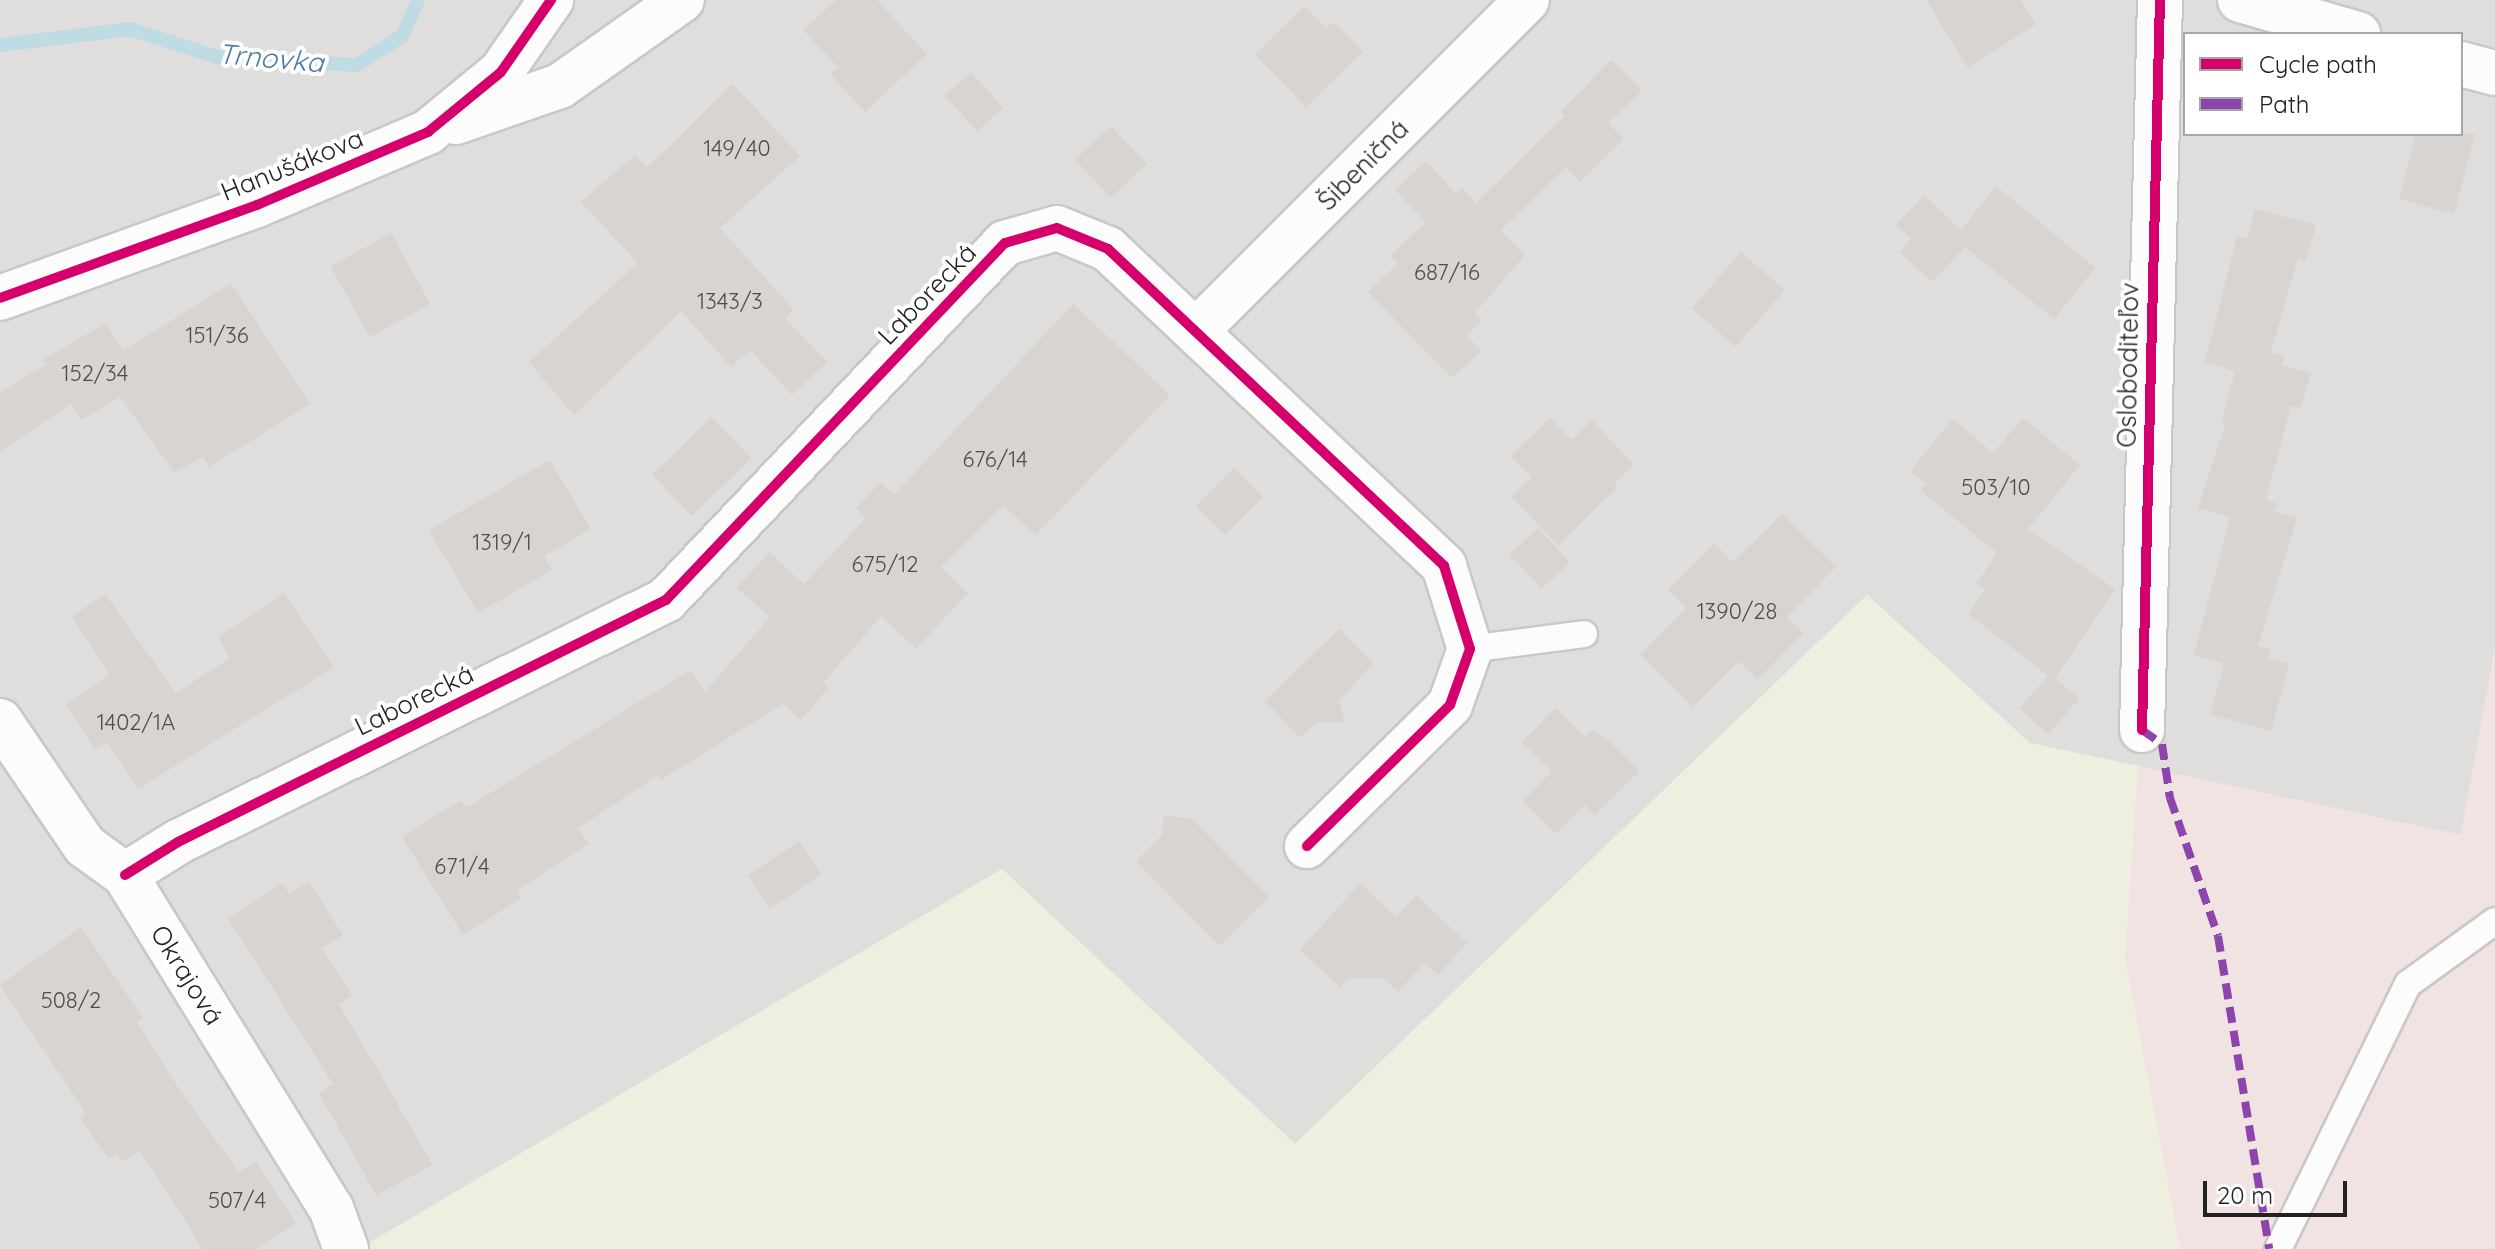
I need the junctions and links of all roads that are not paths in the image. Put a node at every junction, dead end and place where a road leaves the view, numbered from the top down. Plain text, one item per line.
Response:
1 (551, 0) edge
2 (682, 0) edge
3 (1527, 0) edge
4 (2160, 0) edge
5 (2240, 0) edge
6 (2351, 32) edge
7 (2463, 65) edge
8 (2495, 73) edge
9 (428, 132) junction
10 (0, 298) edge
11 (1198, 329) junction
12 (1584, 634) dead end
13 (1470, 649) junction
14 (0, 721) edge
15 (2142, 730) dead end
16 (1307, 846) dead end
17 (125, 875) junction
18 (2495, 921) edge
19 (346, 1249) edge
20 (2278, 1249) edge

1 - 9 street, Hanušákova
2 - 9 street, Hanušákova
3 - 11 street, Šibeničná
4 - 15 street, Osloboditeľov
5 - 6 street
7 - 8 street
9 - 10 street, Hanušákova
11 - 13 street, Laborecká
11 - 17 street, Laborecká
12 - 13 lane
13 - 16 street
14 - 17 street, Okrajová
17 - 19 street, Okrajová
18 - 20 lane

